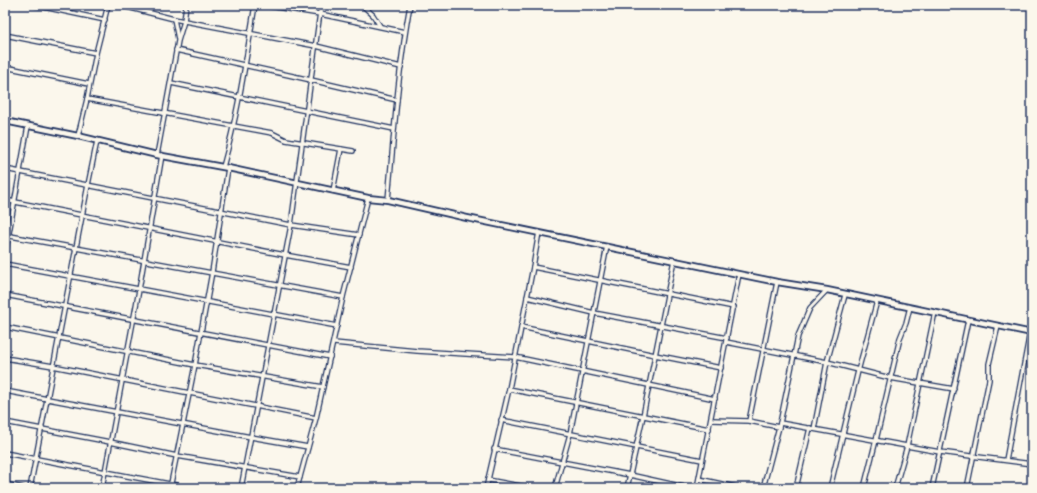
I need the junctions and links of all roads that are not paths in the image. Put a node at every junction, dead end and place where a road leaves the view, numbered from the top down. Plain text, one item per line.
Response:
1 (34, 5) edge
2 (108, 5) edge
3 (119, 5) edge
4 (186, 5) edge
5 (255, 5) edge
6 (262, 5) edge
7 (322, 5) edge
8 (362, 5) edge
9 (410, 5) edge
10 (320, 14) junction
11 (174, 19) junction
12 (105, 20) junction
13 (184, 21) junction
14 (380, 26) junction
15 (405, 32) junction
16 (251, 34) junction
17 (5, 35) edge
18 (178, 40) junction
19 (316, 46) junction
20 (176, 50) junction
21 (96, 53) junction
22 (246, 65) junction
23 (401, 67) junction
24 (5, 68) edge
25 (311, 80) junction
26 (171, 83) junction
27 (89, 84) junction
28 (240, 97) junction
29 (87, 99) junction
30 (397, 100) junction
31 (307, 110) junction
32 (165, 114) junction
33 (5, 121) edge
34 (28, 126) junction
35 (234, 127) junction
36 (394, 129) junction
37 (78, 136) junction
38 (97, 141) junction
39 (303, 142) junction
40 (341, 149) junction
41 (353, 151) dead end
42 (160, 155) junction
43 (226, 168) junction
44 (5, 169) edge
45 (20, 172) junction
46 (297, 183) junction
47 (88, 186) junction
48 (333, 191) junction
49 (155, 198) junction
50 (368, 198) junction
51 (5, 200) edge
52 (388, 200) junction
53 (15, 202) junction
54 (221, 211) junction
55 (82, 216) junction
56 (291, 225) junction
57 (149, 229) junction
58 (538, 232) junction
59 (7, 235) edge
60 (359, 236) junction
61 (216, 242) junction
62 (607, 246) junction
63 (76, 249) junction
64 (5, 255) edge
65 (285, 255) junction
66 (674, 260) junction
67 (144, 261) junction
68 (5, 264) edge
69 (351, 267) junction
70 (533, 267) junction
71 (212, 272) junction
72 (739, 274) junction
73 (71, 277) junction
74 (601, 280) junction
75 (777, 282) junction
76 (279, 285) junction
77 (139, 290) junction
78 (827, 290) junction
79 (668, 294) junction
80 (5, 295) edge
81 (845, 295) junction
82 (343, 297) junction
83 (527, 297) junction
84 (877, 300) junction
85 (206, 301) junction
86 (65, 306) junction
87 (734, 307) junction
88 (910, 308) junction
89 (935, 312) junction
90 (594, 313) junction
91 (274, 315) junction
92 (133, 319) junction
93 (968, 320) junction
94 (661, 325) junction
95 (337, 326) junction
96 (998, 326) junction
97 (5, 327) edge
98 (521, 327) junction
99 (201, 332) junction
100 (1031, 332) edge
101 (59, 337) junction
102 (727, 340) junction
103 (589, 341) junction
104 (334, 343) junction
105 (269, 345) junction
106 (127, 350) junction
107 (764, 350) junction
108 (655, 355) junction
109 (795, 356) junction
110 (330, 357) junction
111 (515, 357) junction
112 (5, 358) edge
113 (827, 362) junction
114 (195, 365) junction
115 (53, 366) junction
116 (721, 368) junction
117 (582, 371) junction
118 (858, 371) junction
119 (262, 378) junction
120 (890, 378) junction
121 (122, 380) junction
122 (921, 382) junction
123 (649, 385) junction
124 (323, 388) junction
125 (509, 388) junction
126 (954, 389) junction
127 (5, 391) edge
128 (189, 393) junction
129 (47, 399) junction
130 (715, 399) junction
131 (576, 402) junction
132 (257, 406) junction
133 (116, 411) junction
134 (643, 416) junction
135 (316, 418) junction
136 (501, 420) junction
137 (711, 420) junction
138 (749, 421) junction
139 (5, 422) edge
140 (183, 425) junction
141 (779, 425) junction
142 (812, 428) junction
143 (42, 429) junction
144 (709, 429) junction
145 (570, 434) junction
146 (843, 434) junction
147 (251, 437) junction
148 (876, 440) junction
149 (110, 442) junction
150 (636, 446) junction
151 (907, 446) junction
152 (308, 447) junction
153 (494, 449) junction
154 (940, 452) junction
155 (5, 453) edge
156 (177, 456) junction
157 (974, 456) junction
158 (35, 460) junction
159 (702, 460) junction
160 (1006, 460) junction
161 (562, 462) junction
162 (1032, 464) edge
163 (245, 467) junction
164 (105, 473) junction
165 (630, 475) junction
166 (300, 477) junction
167 (699, 479) junction
168 (488, 480) junction
169 (5, 484) edge
170 (171, 486) edge
171 (23, 488) edge
172 (30, 488) edge
173 (102, 488) edge
174 (191, 488) edge
175 (241, 488) edge
176 (297, 488) edge
177 (486, 488) edge
178 (531, 488) edge
179 (555, 488) edge
180 (627, 488) edge
181 (689, 488) edge
182 (697, 488) edge
183 (740, 488) edge
184 (763, 488) edge
185 (796, 488) edge
186 (830, 488) edge
187 (864, 488) edge
188 (895, 488) edge
189 (932, 488) edge
190 (967, 488) edge

1 - 12 street
2 - 12 street
3 - 11 street
4 - 13 street
5 - 16 street
6 - 10 street
7 - 10 street
8 - 14 street
9 - 15 street
10 - 14 street
10 - 19 street
11 - 13 street
11 - 18 street
12 - 21 street
13 - 16 street
13 - 18 street
14 - 15 street
15 - 23 street
16 - 19 street
16 - 22 street
17 - 21 street
18 - 20 street
19 - 23 street
19 - 25 street
20 - 22 street
20 - 26 street
21 - 27 street
22 - 25 street
22 - 28 street
23 - 30 street
24 - 27 street
25 - 30 street
25 - 31 street
26 - 28 street
26 - 32 street
27 - 29 street
28 - 31 street
28 - 35 street
29 - 32 street
29 - 37 street
30 - 36 street
31 - 36 street
31 - 39 street
32 - 35 street
32 - 42 street
33 - 34 street
34 - 37 street
34 - 45 street
35 - 39 street
35 - 43 street
36 - 52 street
37 - 38 street
38 - 42 street
38 - 47 street
39 - 40 street
39 - 46 street
40 - 41 street
40 - 48 street
42 - 43 street
42 - 49 street
43 - 46 street
43 - 54 street
44 - 45 street
45 - 47 street
45 - 53 street
46 - 48 street
46 - 56 street
47 - 49 street
47 - 55 street
48 - 50 street
49 - 54 street
49 - 57 street
50 - 52 street
50 - 60 street
51 - 53 street
52 - 58 street
53 - 55 street
53 - 59 street
54 - 56 street
54 - 61 street
55 - 57 street
55 - 63 street
56 - 60 street
56 - 65 street
57 - 61 street
57 - 67 street
58 - 62 street
58 - 70 street
59 - 63 street
59 - 64 street
60 - 69 street
61 - 65 street
61 - 71 street
62 - 66 street
62 - 74 street
63 - 67 street
63 - 73 street
65 - 69 street
65 - 76 street
66 - 72 street
66 - 79 street
67 - 71 street
67 - 77 street
68 - 73 street
69 - 82 street
70 - 74 street
70 - 83 street
71 - 76 street
71 - 85 street
72 - 75 street
72 - 87 street
73 - 77 street
73 - 86 street
74 - 79 street
74 - 90 street
75 - 78 street
75 - 107 street
76 - 82 street
76 - 91 street
77 - 85 street
77 - 92 street
78 - 81 street
78 - 109 street
79 - 87 street
79 - 94 street
80 - 86 street
81 - 84 street
81 - 113 street
82 - 95 street
83 - 90 street
83 - 98 street
84 - 88 street
84 - 118 street
85 - 91 street
85 - 99 street
86 - 92 street
86 - 101 street
87 - 102 street
88 - 89 street
88 - 120 street
89 - 93 street
89 - 122 street
90 - 94 street
90 - 103 street
91 - 95 street
91 - 105 street
92 - 99 street
92 - 106 street
93 - 96 street
93 - 126 street
94 - 102 street
94 - 108 street
95 - 104 street
96 - 100 street
96 - 157 street
97 - 101 street
98 - 103 street
98 - 111 street
99 - 105 street
99 - 114 street
100 - 160 street
101 - 106 street
101 - 115 street
102 - 107 street
102 - 116 street
103 - 108 street
103 - 117 street
104 - 110 street
104 - 111 street
105 - 110 street
105 - 119 street
106 - 114 street
106 - 121 street
107 - 109 street
107 - 138 street
108 - 116 street
108 - 123 street
109 - 113 street
109 - 141 street
110 - 124 street
111 - 117 street
111 - 125 street
112 - 115 street
113 - 118 street
113 - 142 street
114 - 119 street
114 - 128 street
115 - 121 street
115 - 129 street
116 - 130 street
117 - 123 street
117 - 131 street
118 - 120 street
118 - 146 street
119 - 124 street
119 - 132 street
120 - 122 street
120 - 148 street
121 - 128 street
121 - 133 street
122 - 126 street
122 - 151 street
123 - 130 street
123 - 134 street
124 - 135 street
125 - 131 street
125 - 136 street
126 - 154 street
127 - 129 street
128 - 132 street
128 - 140 street
129 - 133 street
129 - 143 street
130 - 137 street
131 - 134 street
131 - 145 street
132 - 135 street
132 - 147 street
133 - 140 street
133 - 149 street
134 - 144 street
134 - 150 street
135 - 152 street
136 - 145 street
136 - 153 street
137 - 138 street
137 - 144 street
138 - 141 street
139 - 143 street
140 - 147 street
140 - 156 street
141 - 142 street
141 - 184 street
142 - 146 street
142 - 185 street
143 - 149 street
143 - 158 street
144 - 159 street
145 - 150 street
145 - 161 street
146 - 148 street
146 - 186 street
147 - 152 street
147 - 163 street
148 - 151 street
148 - 187 street
149 - 156 street
149 - 164 street
150 - 159 street
150 - 165 street
151 - 154 street
151 - 188 street
152 - 166 street
153 - 161 street
153 - 168 street
154 - 157 street
154 - 189 street
155 - 158 street
156 - 163 street
156 - 170 street
157 - 160 street
157 - 190 street
158 - 164 street
158 - 172 street
159 - 167 street
160 - 162 street
161 - 165 street
161 - 179 street
163 - 166 street
163 - 175 street
164 - 170 street
164 - 173 street
165 - 180 street
165 - 181 street
166 - 176 street
167 - 182 street
167 - 183 street
168 - 177 street
168 - 178 street
169 - 171 street
170 - 174 street

